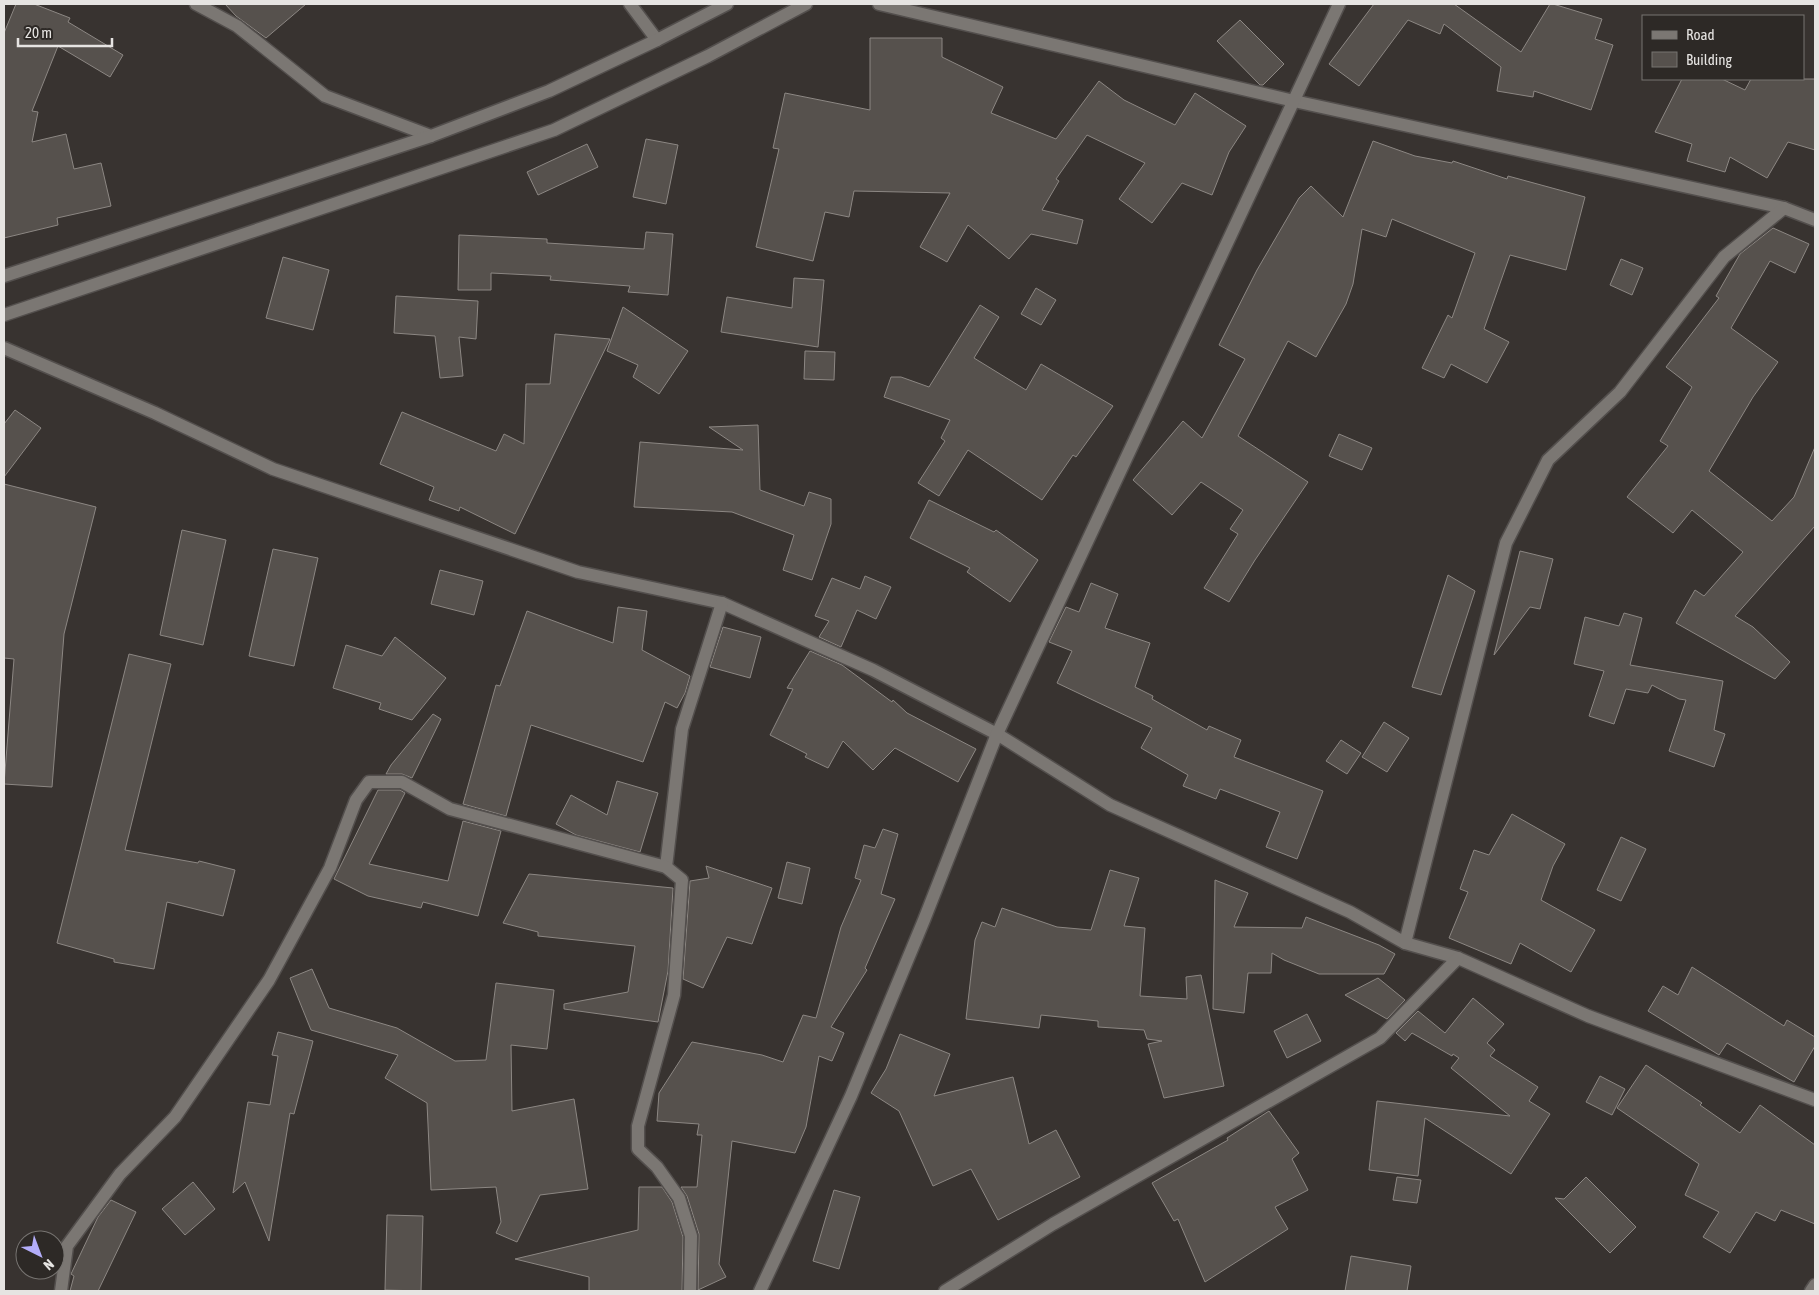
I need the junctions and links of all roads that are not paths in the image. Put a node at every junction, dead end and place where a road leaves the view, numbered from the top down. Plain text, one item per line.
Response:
1 (196, 4) edge
2 (630, 4) edge
3 (727, 4) edge
4 (806, 4) edge
5 (879, 4) edge
6 (1339, 4) edge
7 (657, 40) junction
8 (1294, 101) junction
9 (431, 136) junction
10 (1784, 208) junction
11 (1815, 220) edge
12 (4, 276) edge
13 (4, 315) edge
14 (4, 348) edge
15 (722, 603) junction
16 (997, 734) junction
17 (666, 867) junction
18 (1405, 943) junction
19 (1458, 958) junction
20 (1815, 1100) edge
21 (1815, 1285) edge
22 (61, 1291) edge
23 (690, 1291) edge
24 (760, 1291) edge
25 (945, 1291) edge
26 (1811, 1291) edge

1 - 9 street
2 - 7 street
3 - 7 street
4 - 13 street
5 - 8 street
6 - 8 street
7 - 9 street
8 - 10 street
8 - 16 street
9 - 12 street
10 - 11 street
10 - 18 street
14 - 15 street
15 - 16 street
15 - 17 street
16 - 18 street
16 - 24 street
17 - 22 street
17 - 23 street
18 - 19 street
19 - 20 street
19 - 25 street
21 - 26 street

